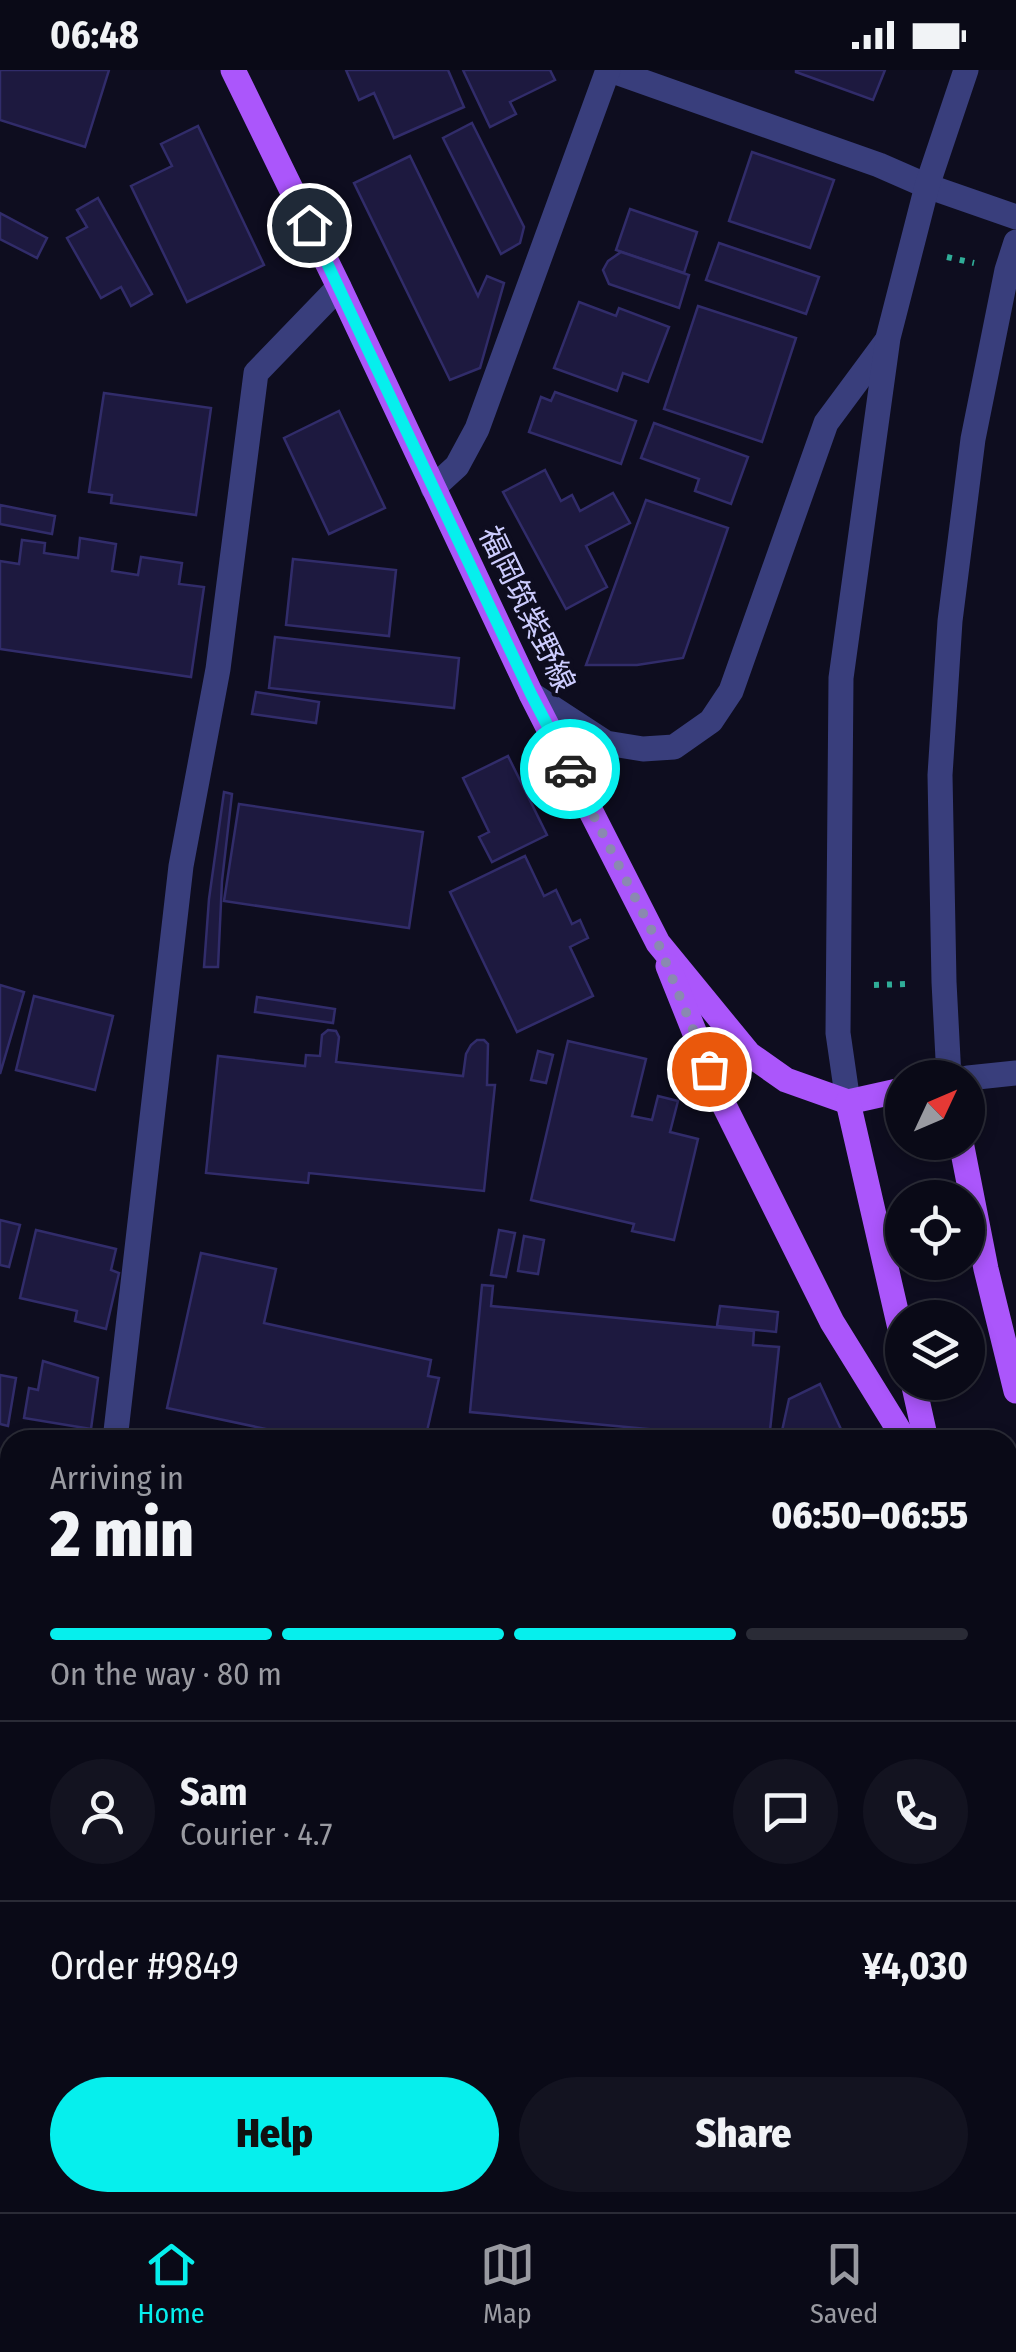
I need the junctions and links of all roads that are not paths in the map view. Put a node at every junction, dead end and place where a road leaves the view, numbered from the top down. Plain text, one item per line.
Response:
1 (233, 70) edge
2 (609, 70) edge
3 (966, 70) edge
4 (927, 186) junction
5 (1016, 218) edge
6 (1016, 242) edge
7 (339, 287) junction
8 (888, 338) junction
9 (433, 488) junction
10 (531, 694) junction
11 (658, 943) junction
12 (948, 1060) edge
13 (1016, 1073) edge
14 (985, 1076) edge
15 (885, 1094) edge
16 (848, 1102) junction
17 (965, 1160) edge
18 (893, 1300) edge
19 (1016, 1391) edge
20 (917, 1400) edge
21 (116, 1430) edge
22 (899, 1430) edge
23 (924, 1430) edge

1 - 7 main road, 福岡筑紫野線
2 - 4 street
2 - 9 street
3 - 4 street
4 - 5 street
4 - 8 street
6 - 12 street
7 - 9 main road, 福岡筑紫野線
7 - 21 street
8 - 10 street
8 - 16 street
9 - 10 main road, 福岡筑紫野線
10 - 11 main road, 福岡筑紫野線
11 - 16 main road, 福岡筑紫野線
11 - 22 main road
13 - 14 street
15 - 16 main road
16 - 18 main road
17 - 19 main road
20 - 23 main road

